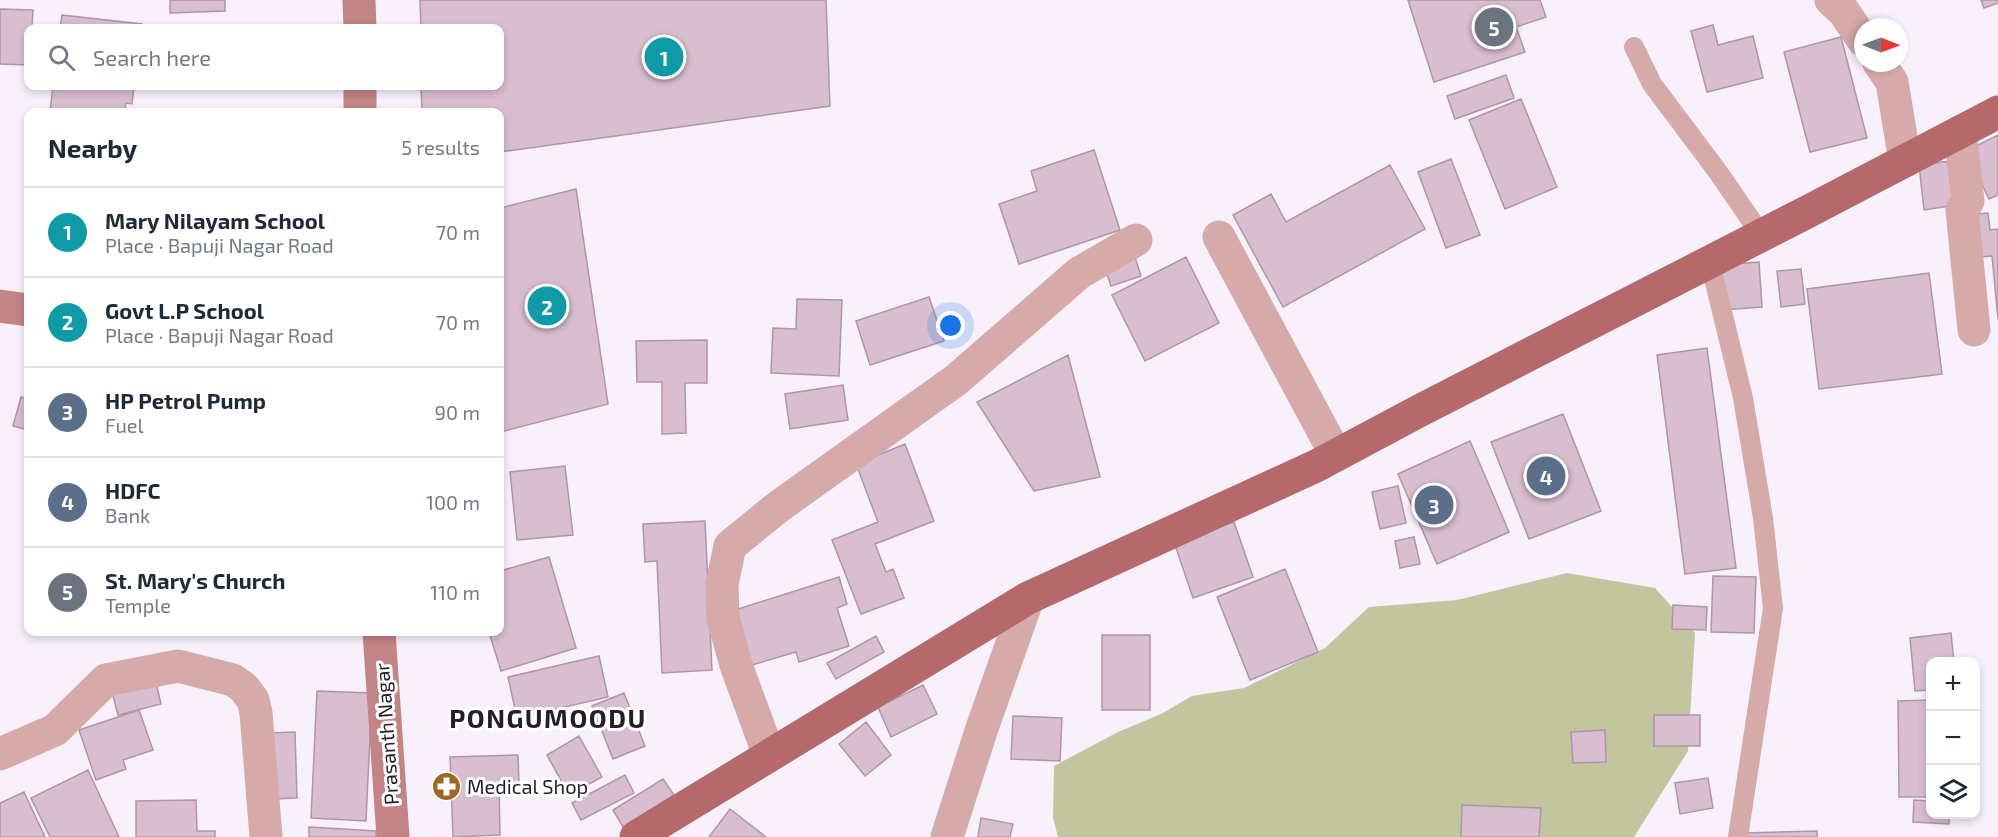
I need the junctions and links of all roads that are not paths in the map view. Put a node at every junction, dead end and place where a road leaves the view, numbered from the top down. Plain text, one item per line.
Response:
1 (359, 0) edge
2 (1831, 0) edge
3 (360, 24) edge
4 (1854, 27) edge
5 (1634, 47) dead end
6 (1885, 72) edge
7 (360, 90) edge
8 (360, 108) edge
9 (1998, 112) edge
10 (1960, 132) junction
11 (1905, 161) junction
12 (1762, 236) junction
13 (1219, 237) dead end
14 (1136, 240) dead end
15 (1710, 262) junction
16 (0, 306) edge
17 (24, 309) edge
18 (1974, 330) dead end
19 (1336, 455) junction
20 (1028, 598) junction
21 (379, 636) edge
22 (0, 754) edge
23 (769, 755) junction
24 (266, 837) edge
25 (393, 837) edge
26 (636, 837) edge
27 (947, 837) edge
28 (1738, 837) edge

1 - 3 street
2 - 4 street
5 - 12 lane
6 - 11 street
7 - 8 street
9 - 10 main road
10 - 11 main road
10 - 18 street
11 - 12 main road
12 - 15 main road
13 - 19 street
14 - 23 street
15 - 19 main road
15 - 28 lane
16 - 17 street
19 - 20 main road
20 - 23 main road
20 - 27 street
21 - 25 street, Prasanth Nagar
22 - 24 street
23 - 26 main road

